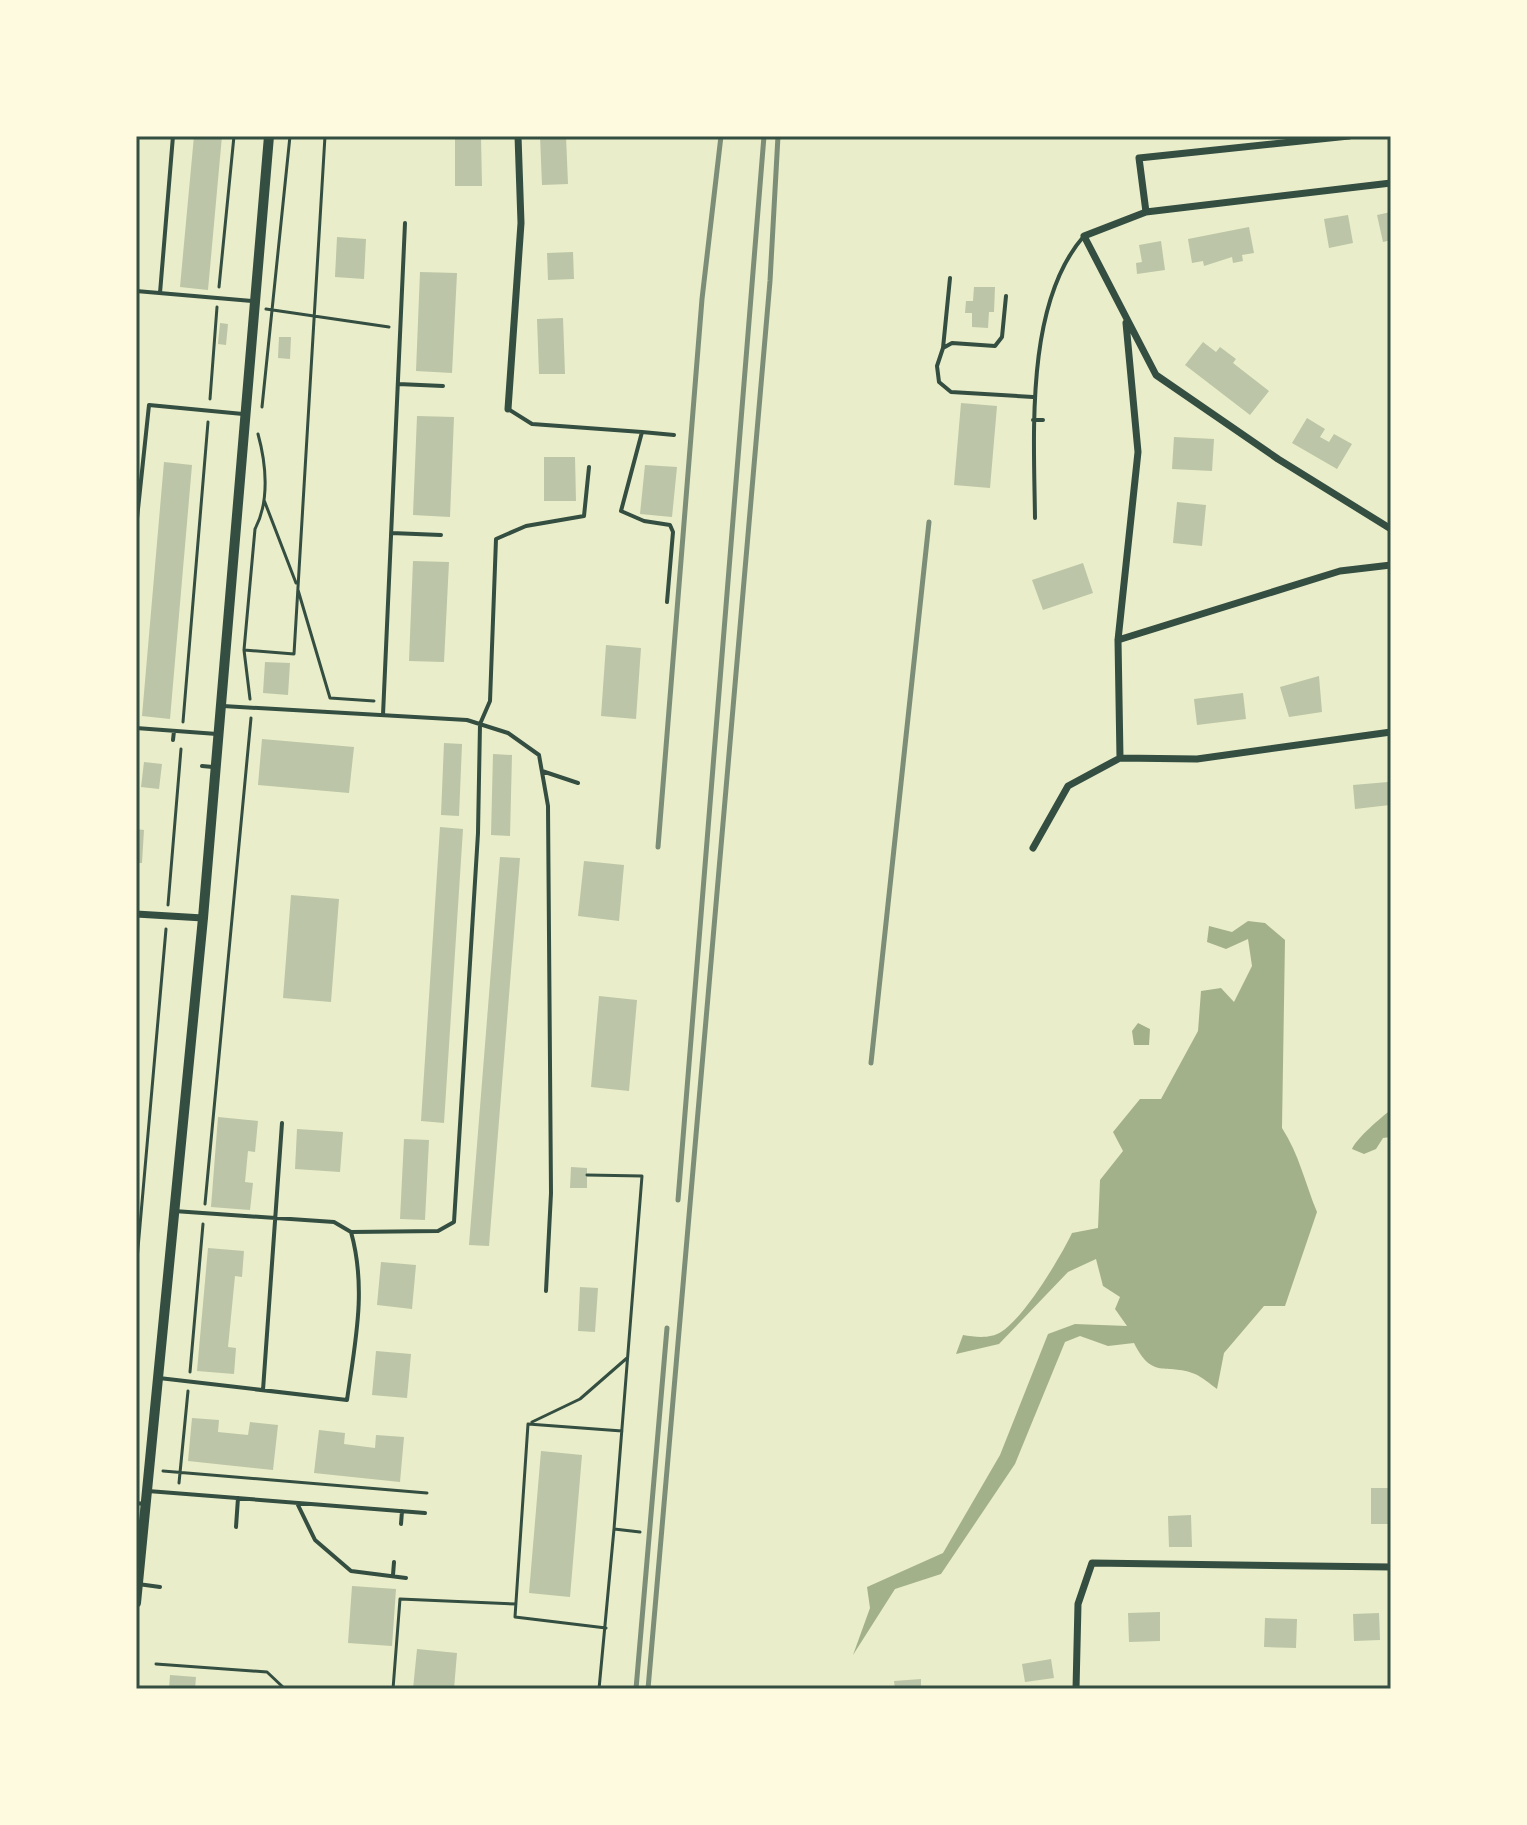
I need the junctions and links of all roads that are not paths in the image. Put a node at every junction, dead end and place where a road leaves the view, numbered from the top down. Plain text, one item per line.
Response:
1 (173, 136) edge
2 (269, 136) edge
3 (518, 136) edge
4 (1349, 136) edge
5 (1391, 183) edge
6 (1146, 212) junction
7 (405, 223) dead end
8 (1084, 236) junction
9 (950, 278) dead end
10 (136, 291) edge
11 (160, 293) junction
12 (1006, 296) dead end
13 (255, 305) junction
14 (1125, 316) junction
15 (943, 348) junction
16 (398, 384) junction
17 (443, 386) dead end
18 (1033, 397) junction
19 (508, 409) joint
20 (245, 414) junction
21 (1033, 420) junction
22 (1043, 420) dead end
23 (642, 432) junction
24 (674, 435) dead end
25 (589, 467) dead end
26 (1035, 518) dead end
27 (136, 528) edge
28 (1391, 529) edge
29 (391, 533) junction
30 (441, 535) dead end
31 (1391, 565) edge
32 (667, 602) dead end
33 (1118, 640) junction
34 (221, 706) junction
35 (383, 715) junction
36 (480, 724) junction
37 (136, 728) edge
38 (174, 731) junction
39 (1391, 732) edge
40 (218, 735) junction
41 (173, 740) dead end
42 (1120, 758) junction
43 (202, 766) dead end
44 (216, 767) junction
45 (542, 771) junction
46 (578, 783) dead end
47 (1033, 848) dead end
48 (136, 914) edge
49 (203, 918) junction
50 (282, 1123) dead end
51 (173, 1210) junction
52 (277, 1218) junction
53 (351, 1232) junction
54 (546, 1291) dead end
55 (156, 1378) junction
56 (263, 1390) junction
57 (145, 1491) junction
58 (238, 1498) junction
59 (140, 1503) edge
60 (297, 1503) junction
61 (402, 1511) junction
62 (425, 1513) dead end
63 (401, 1524) dead end
64 (236, 1527) dead end
65 (394, 1562) dead end
66 (1391, 1567) edge
67 (393, 1575) junction
68 (406, 1578) dead end
69 (138, 1584) edge
70 (160, 1587) dead end
71 (136, 1603) edge
72 (1076, 1689) edge

1 - 11 lane
2 - 13 main road
3 - 19 street
4 - 6 street
5 - 6 street
6 - 8 street
7 - 16 lane
8 - 14 street
8 - 18 lane
9 - 15 lane
10 - 11 lane
11 - 13 lane
12 - 15 lane
13 - 20 main road
14 - 28 street
14 - 33 street
15 - 18 lane
16 - 17 lane
16 - 29 lane
18 - 21 lane
19 - 23 lane
20 - 27 lane
20 - 34 main road
21 - 22 lane
21 - 26 lane
23 - 24 lane
23 - 32 lane
25 - 36 lane
29 - 30 lane
29 - 35 lane
31 - 33 street
33 - 42 street
34 - 35 lane
34 - 40 main road
35 - 36 lane
36 - 45 lane
36 - 53 lane
37 - 38 lane
38 - 40 lane
38 - 41 lane
39 - 42 street
40 - 44 main road
42 - 47 street
43 - 44 lane
44 - 49 main road
45 - 46 lane
45 - 54 lane
48 - 49 street
49 - 51 main road
50 - 52 lane
51 - 52 lane
51 - 55 main road
52 - 53 lane
52 - 56 lane
53 - 56 lane
55 - 56 lane
55 - 57 main road
57 - 58 lane
57 - 59 main road
58 - 60 lane
58 - 64 lane
59 - 69 main road
60 - 61 lane
60 - 67 lane
61 - 62 lane
61 - 63 lane
65 - 67 lane
66 - 72 street
67 - 68 lane
69 - 70 lane
69 - 71 main road

